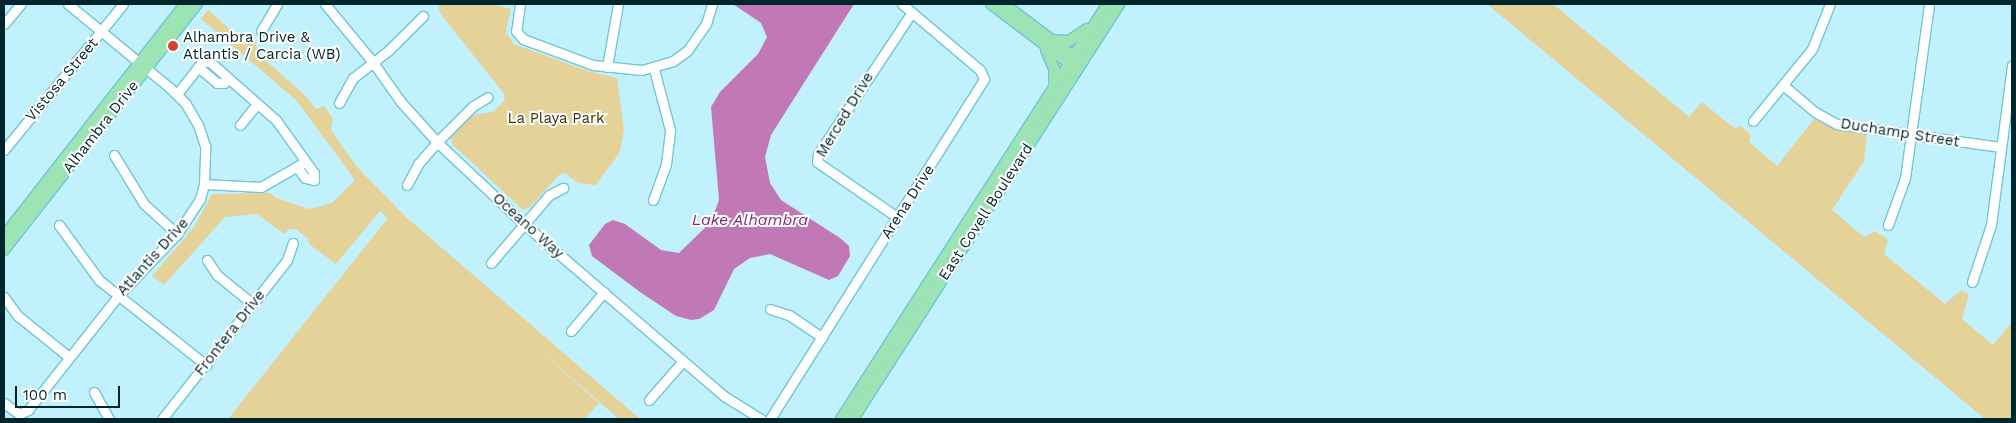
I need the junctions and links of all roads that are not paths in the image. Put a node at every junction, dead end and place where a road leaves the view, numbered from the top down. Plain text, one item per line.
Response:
1 (21, 4) edge
2 (68, 4) edge
3 (123, 4) edge
4 (185, 4) edge
5 (197, 4) edge
6 (277, 4) edge
7 (325, 4) edge
8 (520, 4) edge
9 (618, 4) edge
10 (712, 4) edge
11 (902, 4) edge
12 (991, 4) edge
13 (1004, 4) edge
14 (1107, 4) edge
15 (1119, 4) edge
16 (1830, 4) edge
17 (1929, 4) edge
18 (912, 12) junction
19 (423, 16) dead end
20 (4, 24) edge
21 (1094, 24) junction
22 (261, 32) dead end
23 (101, 34) junction
24 (1046, 43) junction
25 (372, 61) junction
26 (1074, 63) junction
27 (2012, 65) edge
28 (143, 66) junction
29 (607, 67) junction
30 (654, 69) junction
31 (1783, 85) junction
32 (1054, 86) junction
33 (177, 94) junction
34 (488, 97) dead end
35 (340, 103) dead end
36 (257, 104) junction
37 (1753, 121) dead end
38 (240, 125) dead end
39 (1912, 136) junction
40 (437, 142) junction
41 (2000, 147) junction
42 (4, 150) edge
43 (114, 155) dead end
44 (204, 184) junction
45 (407, 185) dead end
46 (563, 188) dead end
47 (653, 200) dead end
48 (897, 217) junction
49 (524, 224) junction
50 (58, 225) dead end
51 (1888, 226) dead end
52 (177, 234) junction
53 (4, 236) edge
54 (292, 244) dead end
55 (4, 250) edge
56 (207, 260) dead end
57 (491, 263) dead end
58 (1972, 282) dead end
59 (604, 292) junction
60 (118, 296) junction
61 (4, 297) edge
62 (254, 304) junction
63 (770, 310) dead end
64 (571, 331) dead end
65 (822, 337) junction
66 (69, 357) junction
67 (683, 361) junction
68 (206, 365) junction
69 (94, 392) dead end
70 (650, 400) dead end
71 (4, 404) edge
72 (109, 419) edge
73 (162, 419) edge
74 (761, 419) edge
75 (770, 419) edge
76 (841, 419) edge
77 (853, 419) edge

1 - 20 street
2 - 23 street, Atlantis Drive
3 - 23 street, Vistosa Street
4 - 28 main road, Alhambra Drive
5 - 28 main road, Alhambra Drive
6 - 22 street
7 - 25 street, Oceano Way
8 - 29 street
9 - 29 street
10 - 30 street
11 - 18 street, Arena Drive
12 - 24 main road
13 - 24 main road
14 - 21 main road, East Covell Boulevard
15 - 26 main road, East Covell Boulevard
16 - 31 street
17 - 39 street
18 - 48 street, Arena Drive
18 - 48 street, Merced Drive
19 - 25 street
21 - 24 main road
21 - 26 main road, East Covell Boulevard
23 - 28 street, Atlantis Drive
23 - 42 street, Vistosa Street
24 - 26 main road
24 - 32 main road
25 - 35 street
25 - 40 street, Oceano Way
26 - 32 main road, East Covell Boulevard
26 - 77 main road, East Covell Boulevard
27 - 41 street
28 - 33 street, Atlantis Drive
28 - 53 main road, Alhambra Drive
28 - 55 main road, Alhambra Drive
29 - 30 street
30 - 47 street
31 - 37 street
31 - 39 street, Duchamp Street
32 - 76 main road, East Covell Boulevard
33 - 36 street
33 - 44 street, Atlantis Drive
34 - 40 street
36 - 38 street
36 - 44 street
39 - 41 street, Duchamp Street
39 - 51 street
40 - 45 street
40 - 49 street, Oceano Way
41 - 58 street
43 - 52 street
44 - 52 street, Atlantis Drive
46 - 49 street
48 - 65 street, Arena Drive
49 - 57 street
49 - 59 street, Oceano Way
50 - 60 street
52 - 60 street, Atlantis Drive
54 - 62 street, Frontera Drive
56 - 62 street
59 - 64 street
59 - 67 street, Oceano Way
60 - 66 street, Atlantis Drive
60 - 68 street
61 - 66 street
62 - 68 street, Frontera Drive
63 - 65 street
65 - 75 street, Arena Drive
66 - 71 street, Atlantis Drive
67 - 70 street
67 - 74 street, Oceano Way
68 - 73 street, Frontera Drive
69 - 72 street

